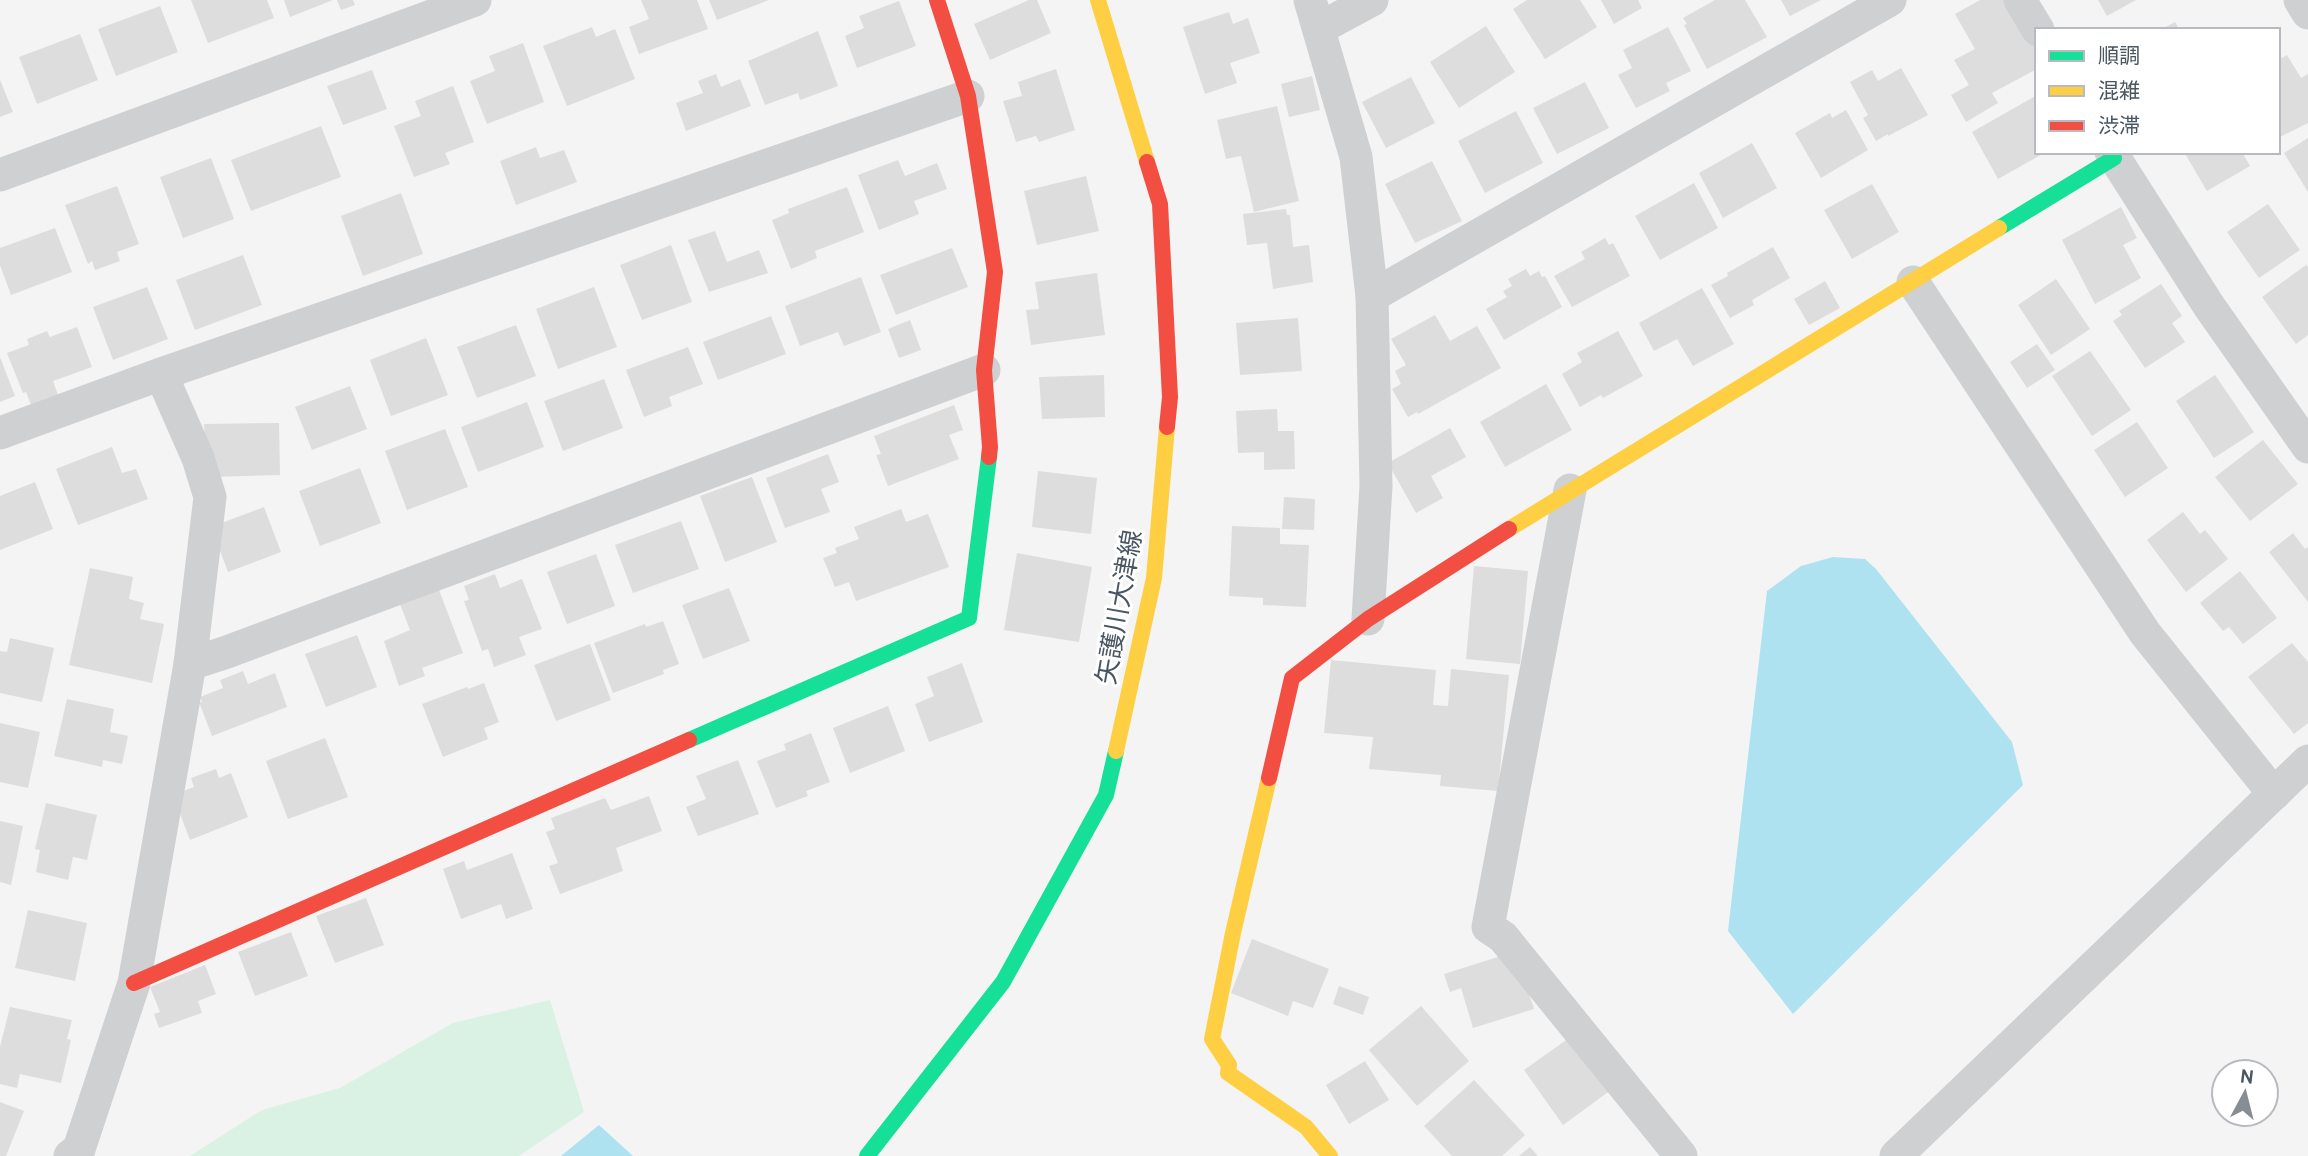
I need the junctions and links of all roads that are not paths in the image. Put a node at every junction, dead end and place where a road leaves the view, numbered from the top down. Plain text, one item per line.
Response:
1 (475, 0) edge
2 (937, 0) edge
3 (1098, 0) edge
4 (1372, 0) edge
5 (1890, 0) edge
6 (2020, 0) edge
7 (2300, 0) edge
8 (2308, 13) edge
9 (1315, 14) edge
10 (2037, 28) edge
11 (968, 96) junction
12 (2113, 155) edge
13 (0, 175) edge
14 (1913, 282) junction
15 (1372, 296) junction
16 (984, 369) junction
17 (160, 374) junction
18 (0, 433) edge
19 (2308, 447) edge
20 (1570, 490) junction
21 (1368, 619) junction
22 (190, 664) junction
23 (2308, 761) edge
24 (2274, 794) junction
25 (134, 983) junction
26 (70, 1156) edge
27 (867, 1156) edge
28 (1330, 1156) edge
29 (1681, 1156) edge
30 (1896, 1156) edge

1 - 13 street
2 - 11 street
3 - 27 street, 矢護川大津線
4 - 9 street
5 - 15 street
6 - 10 street
7 - 8 street
9 - 15 street
11 - 16 street
11 - 17 street
12 - 14 street
12 - 19 street
14 - 20 street
14 - 24 street
15 - 21 street
16 - 22 street
16 - 25 street
17 - 18 street
17 - 22 street
20 - 21 street
20 - 29 street
21 - 28 street
22 - 25 street
23 - 24 street
24 - 30 street
25 - 26 street

